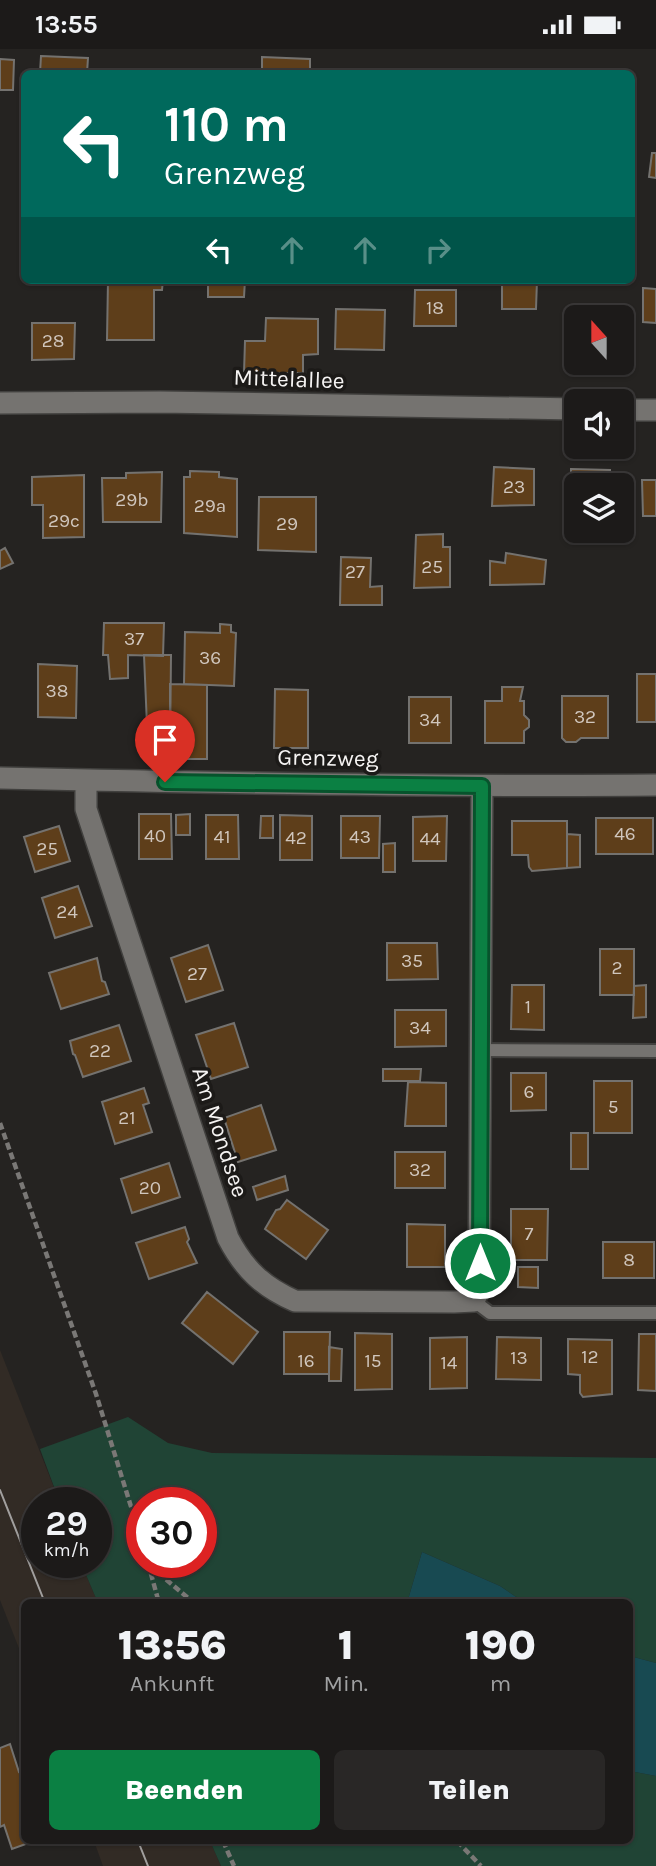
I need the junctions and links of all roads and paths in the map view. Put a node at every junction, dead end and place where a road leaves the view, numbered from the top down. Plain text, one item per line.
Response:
1 (0, 403) edge
2 (564, 409) edge
3 (634, 409) edge
4 (656, 410) edge
5 (0, 778) edge
6 (86, 781) junction
7 (482, 786) junction
8 (656, 786) edge
9 (481, 1051) junction
10 (656, 1051) edge
11 (0, 1123) edge
12 (474, 1300) junction
13 (656, 1313) edge
14 (126, 1491) edge
15 (152, 1578) edge
16 (164, 1578) edge
17 (158, 1599) edge
18 (189, 1599) edge
19 (224, 1844) edge
20 (460, 1844) edge
21 (234, 1866) edge
22 (481, 1866) edge

1 - 2 street, Mittelallee
3 - 4 street
5 - 6 street, Grenzweg
6 - 7 street, Grenzweg
6 - 12 street, Am Mondsee
7 - 8 street, Grenzweg
7 - 9 street
9 - 10 lane
9 - 12 street
11 - 14 path
12 - 13 lane, Am Mondsee
15 - 17 path
16 - 18 path
19 - 21 path
20 - 22 path

